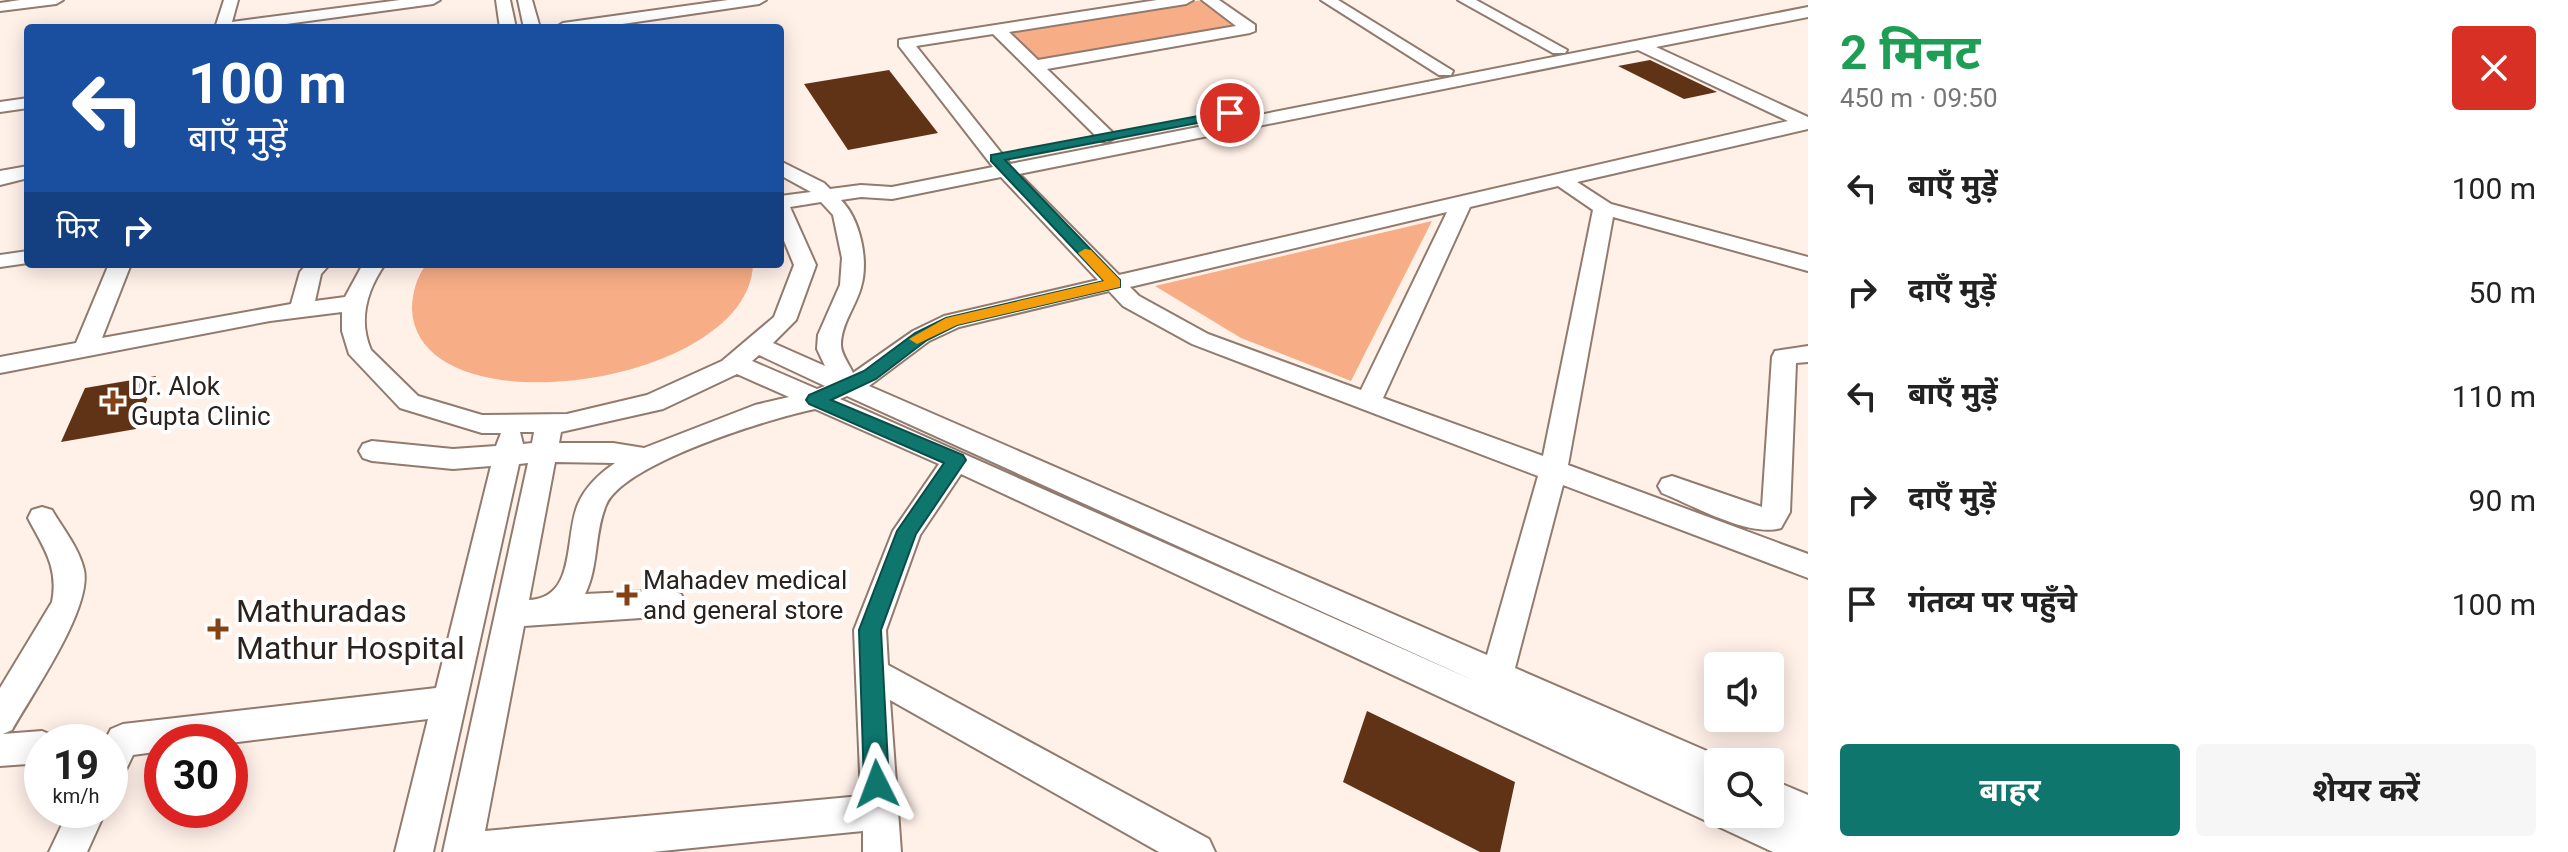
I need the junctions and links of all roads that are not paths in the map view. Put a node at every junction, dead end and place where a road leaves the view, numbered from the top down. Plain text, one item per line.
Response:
1 (11, 0) edge
2 (56, 0) edge
3 (231, 0) edge
4 (433, 0) edge
5 (503, 0) edge
6 (525, 0) edge
7 (759, 0) edge
8 (1186, 0) edge
9 (1209, 0) edge
10 (1328, 0) edge
11 (1465, 0) edge
12 (37, 1) edge
13 (416, 1) edge
14 (1808, 1) edge
15 (0, 4) edge
16 (316, 8) edge
17 (1808, 12) edge
18 (224, 24) edge
19 (242, 24) edge
20 (507, 24) edge
21 (531, 24) edge
22 (591, 24) edge
23 (997, 29) junction
24 (1634, 42) junction
25 (1559, 50) junction
26 (1033, 66) junction
27 (1445, 71) junction
28 (24, 104) edge
29 (0, 107) edge
30 (1807, 123) edge
31 (1107, 137) junction
32 (1000, 164) junction
33 (784, 169) edge
34 (24, 173) edge
35 (1, 177) edge
36 (1563, 181) junction
37 (828, 196) junction
38 (784, 203) edge
39 (1461, 204) junction
40 (1604, 208) junction
41 (784, 209) edge
42 (24, 258) edge
43 (0, 261) edge
44 (1808, 264) edge
45 (118, 268) edge
46 (315, 268) edge
47 (372, 268) edge
48 (1114, 283) junction
49 (354, 303) junction
50 (301, 310) junction
51 (86, 348) junction
52 (1808, 354) edge
53 (748, 355) junction
54 (0, 365) edge
55 (847, 386) junction
56 (815, 400) junction
57 (1368, 402) junction
58 (547, 438) junction
59 (511, 440) junction
60 (372, 451) dead end
61 (646, 458) junction
62 (956, 460) junction
63 (1553, 472) junction
64 (1672, 486) dead end
65 (42, 518) dead end
66 (1808, 566) edge
67 (670, 603) dead end
68 (554, 609) junction
69 (512, 613) junction
70 (872, 673) junction
71 (1497, 676) junction
72 (450, 701) junction
73 (0, 719) edge
74 (128, 746) edge
75 (24, 748) edge
76 (0, 750) edge
77 (1704, 767) edge
78 (1704, 802) edge
79 (1784, 802) edge
80 (878, 812) junction
81 (1808, 813) edge
82 (79, 828) edge
83 (1761, 828) edge
84 (1808, 849) edge
85 (68, 852) edge
86 (414, 852) edge
87 (462, 852) edge
88 (882, 852) edge
89 (1196, 852) edge

1 - 15 street
2 - 12 street
3 - 18 street
4 - 13 street
5 - 20 street
6 - 21 street
7 - 22 street
8 - 23 street
9 - 26 street
10 - 27 street
11 - 25 street
12 - 15 street
13 - 16 street
14 - 24 street
16 - 19 street
17 - 24 street
23 - 26 street
23 - 32 street
24 - 25 street
24 - 30 street
24 - 32 street
25 - 27 street
26 - 31 street
27 - 31 street
28 - 29 street
30 - 36 street
31 - 32 street
32 - 37 street
32 - 48 street
33 - 37 street
34 - 35 street
36 - 39 street
36 - 40 street
37 - 38 street
37 - 55 street
39 - 48 street
39 - 57 street
40 - 44 street
40 - 63 street
41 - 53 street
42 - 43 street
45 - 51 street
46 - 50 street
47 - 49 street
48 - 55 street
48 - 57 street
49 - 50 street
49 - 59 street
50 - 51 street
51 - 54 street
52 - 64 street
53 - 55 street
53 - 56 street
53 - 58 street
55 - 56 street
55 - 71 street
56 - 61 street
56 - 62 street
57 - 63 street
58 - 59 street
58 - 61 street
58 - 69 street
59 - 60 street
59 - 72 street
61 - 68 street
62 - 70 street
62 - 78 street
63 - 66 street
63 - 71 street
65 - 73 street
67 - 68 street
68 - 69 street
69 - 87 street
70 - 80 street
70 - 89 street
71 - 77 street
72 - 74 street
72 - 86 street
75 - 76 street
79 - 81 street
80 - 87 street
80 - 88 street
82 - 85 street
83 - 84 street

